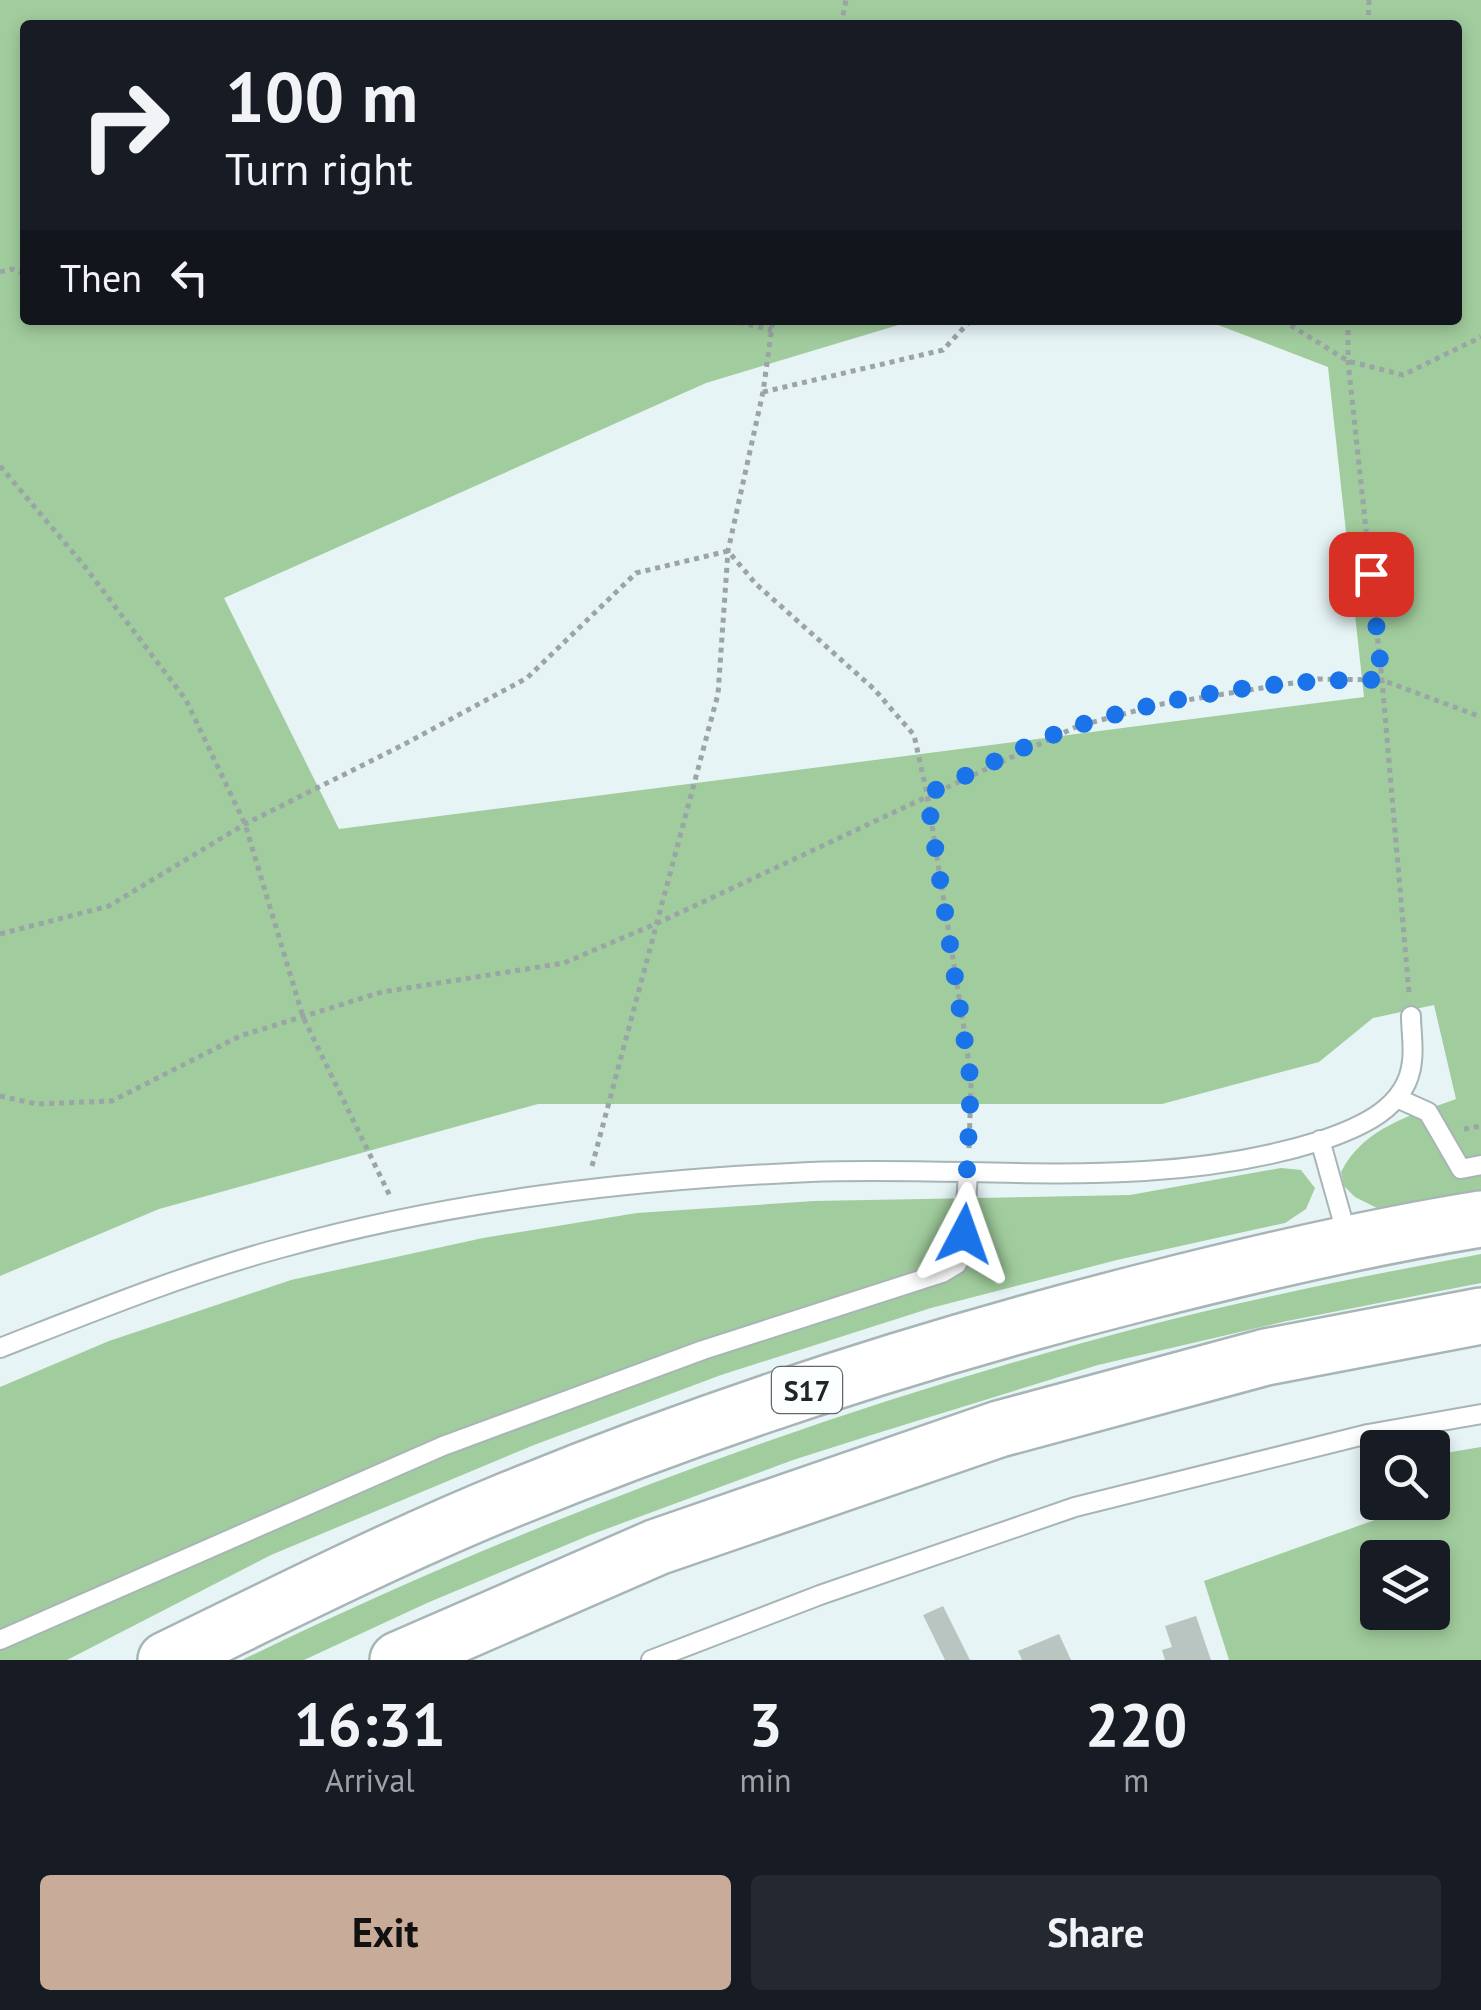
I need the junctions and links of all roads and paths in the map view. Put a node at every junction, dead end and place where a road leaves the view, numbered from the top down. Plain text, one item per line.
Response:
1 (751, 325) edge
2 (773, 325) edge
3 (966, 325) edge
4 (1290, 325) edge
5 (1348, 325) edge
6 (772, 330) junction
7 (1481, 337) edge
8 (1348, 362) junction
9 (763, 392) junction
10 (0, 466) edge
11 (728, 551) junction
12 (1382, 680) junction
13 (1481, 717) edge
14 (927, 794) junction
15 (245, 824) junction
16 (660, 922) junction
17 (0, 934) edge
18 (1411, 1016) joint
19 (303, 1018) junction
20 (0, 1096) edge
21 (1399, 1099) junction
22 (1320, 1140) junction
23 (1481, 1165) edge
24 (968, 1173) junction
25 (586, 1189) junction
26 (1481, 1218) edge
27 (401, 1219) junction
28 (1349, 1243) junction
29 (1481, 1316) edge
30 (0, 1348) edge
31 (1481, 1414) edge
32 (0, 1640) edge
33 (166, 1660) edge
34 (398, 1660) edge
35 (651, 1660) edge

1 - 6 path
2 - 6 path
3 - 9 path
4 - 8 path
5 - 8 path
6 - 9 path
7 - 8 path
8 - 12 path
9 - 11 path
10 - 15 path
11 - 14 path
11 - 15 path
11 - 16 path
12 - 13 path
12 - 14 path
12 - 18 path
14 - 16 path
14 - 24 path
15 - 17 path
15 - 19 path
16 - 19 path
16 - 25 path
18 - 21 lane
19 - 20 path
19 - 27 path
21 - 22 lane
21 - 23 lane
22 - 24 lane
22 - 28 lane
24 - 25 lane
24 - 32 lane
25 - 27 lane
26 - 28 highway, S17
27 - 30 lane
28 - 33 highway, S17
29 - 34 highway
31 - 35 lane

